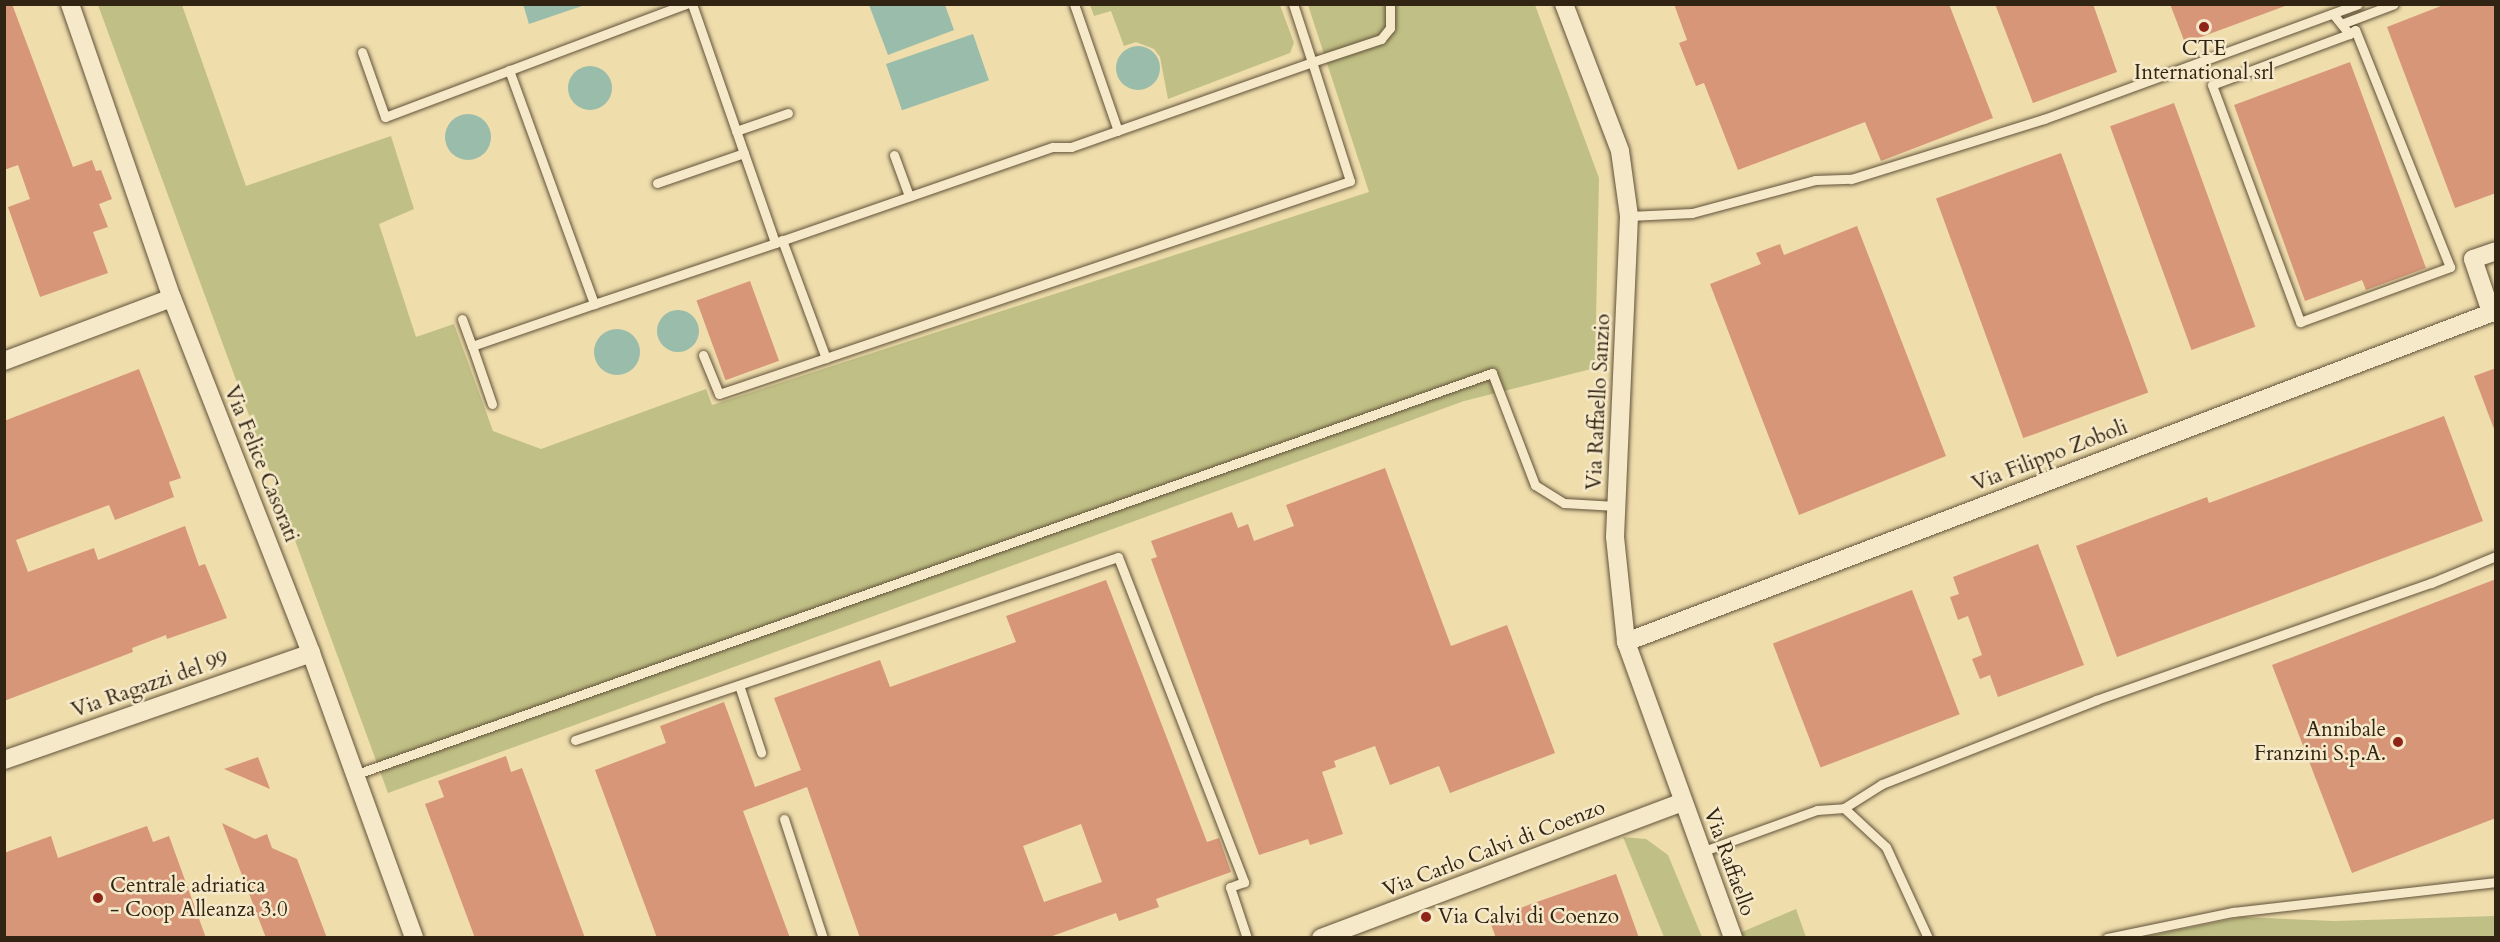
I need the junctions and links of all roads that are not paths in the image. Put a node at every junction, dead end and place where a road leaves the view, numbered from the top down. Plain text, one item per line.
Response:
1 (70, 4) edge
2 (686, 4) edge
3 (692, 4) edge
4 (1074, 4) edge
5 (1293, 4) edge
6 (1390, 4) edge
7 (1564, 4) edge
8 (2358, 4) edge
9 (2394, 4) edge
10 (2333, 14) junction
11 (2344, 23) junction
12 (2349, 34) junction
13 (362, 52) dead end
14 (1312, 62) junction
15 (509, 70) junction
16 (788, 113) dead end
17 (736, 131) junction
18 (1118, 131) junction
19 (744, 153) junction
20 (894, 154) dead end
21 (657, 183) dead end
22 (909, 196) junction
23 (1629, 216) junction
24 (779, 241) junction
25 (2496, 251) edge
26 (171, 298) junction
27 (594, 304) junction
28 (2493, 312) edge
29 (462, 319) dead end
30 (472, 346) junction
31 (703, 355) dead end
32 (826, 358) junction
33 (4, 361) edge
34 (492, 404) dead end
35 (1616, 506) junction
36 (2496, 556) edge
37 (1626, 642) junction
38 (311, 653) junction
39 (739, 685) junction
40 (575, 740) dead end
41 (761, 752) dead end
42 (4, 760) edge
43 (354, 775) junction
44 (1683, 802) junction
45 (1844, 808) junction
46 (784, 819) dead end
47 (1701, 852) junction
48 (2496, 882) edge
49 (414, 938) edge
50 (823, 938) edge
51 (1247, 938) edge
52 (1321, 938) edge
53 (1733, 938) edge
54 (1928, 938) edge
55 (2107, 938) edge

1 - 26 street, Via Felice Casorati
2 - 15 lane
3 - 17 lane
4 - 18 lane
5 - 14 lane
6 - 14 lane
7 - 23 street, Via Raffaello Sanzio
8 - 10 lane
9 - 11 lane
10 - 11 lane
10 - 23 lane
11 - 12 lane
12 - 12 lane
13 - 15 lane
14 - 18 lane
14 - 32 lane
15 - 27 lane
16 - 17 lane
17 - 19 lane
18 - 22 lane
19 - 21 lane
19 - 24 lane
20 - 22 lane
22 - 24 lane
23 - 35 street, Via Raffaello Sanzio
24 - 27 lane
24 - 32 lane
25 - 28 street, Via Filippo Zoboli
26 - 33 street
26 - 38 street, Via Felice Casorati
27 - 30 lane
28 - 37 street, Via Filippo Zoboli
29 - 30 lane
30 - 34 lane
31 - 32 lane
35 - 37 street, Via Raffaello Sanzio
35 - 43 lane
36 - 45 lane
37 - 44 street, Via Raffaello Sanzio
38 - 42 street, Via Ragazzi del 99
38 - 43 street, Via Felice Casorati
39 - 40 lane
39 - 41 lane
39 - 51 lane
43 - 49 street, Via Felice Casorati
44 - 47 street, Via Raffaello
44 - 52 street, Via Carlo Calvi di Coenzo
45 - 47 lane
45 - 54 lane
46 - 50 lane
47 - 53 street, Via Raffaello
48 - 55 lane

